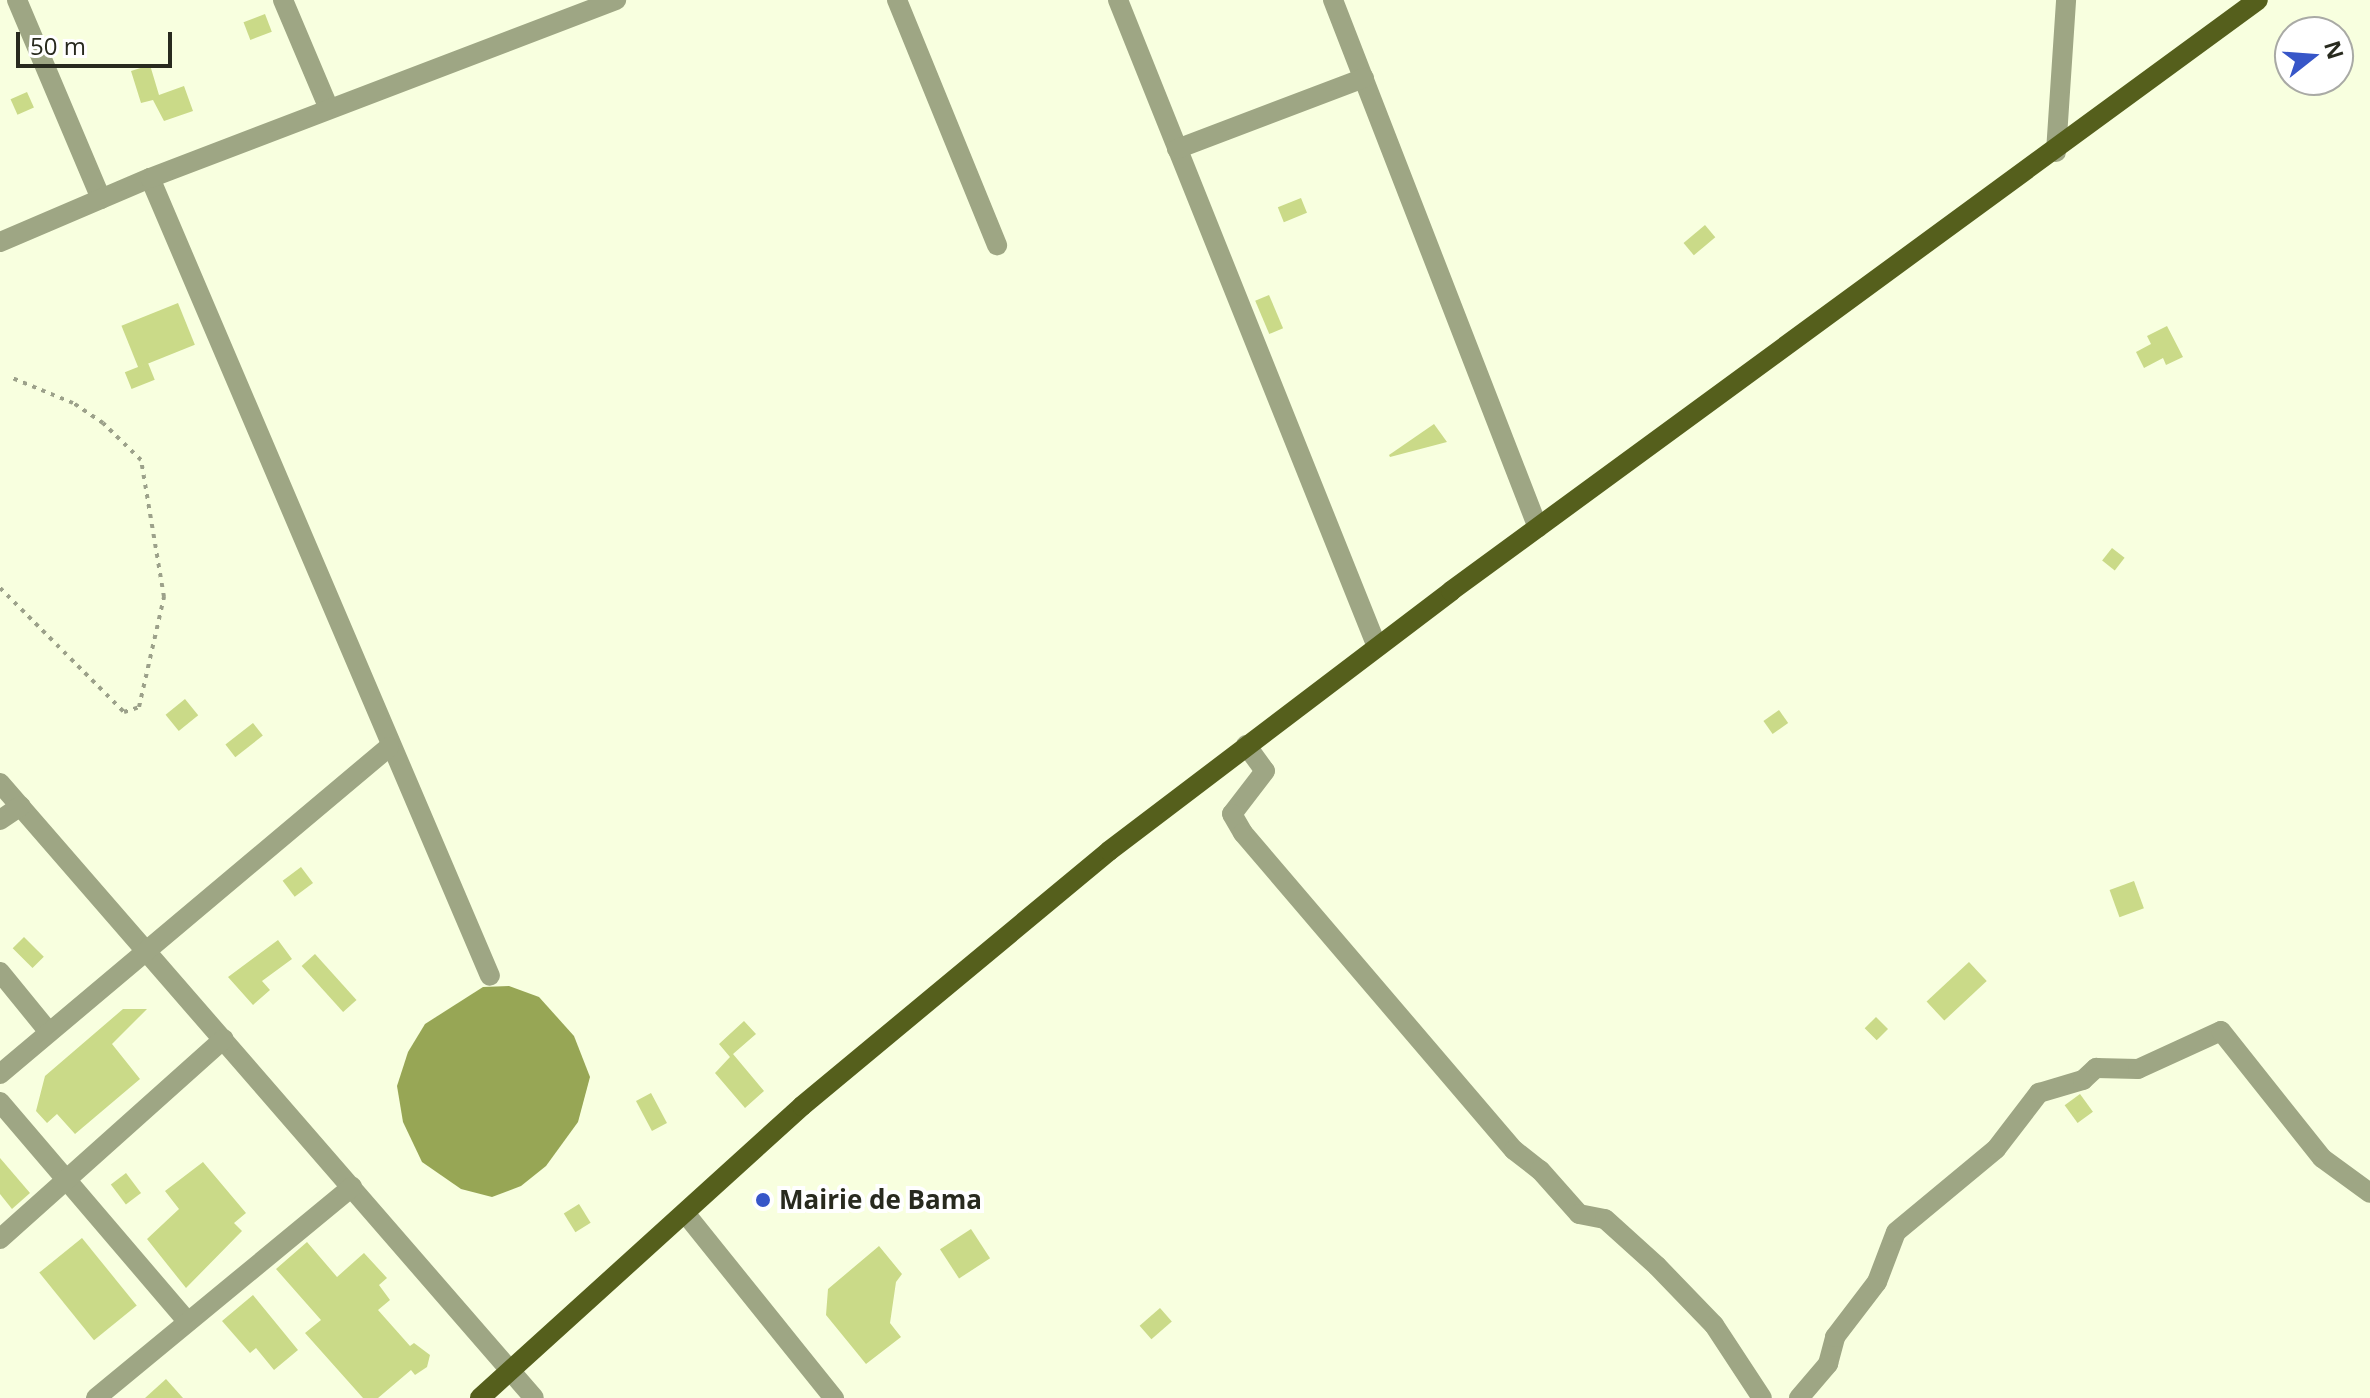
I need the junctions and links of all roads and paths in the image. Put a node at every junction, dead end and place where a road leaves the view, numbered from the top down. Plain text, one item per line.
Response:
1 (283, 0) edge
2 (616, 0) edge
3 (897, 0) edge
4 (1118, 0) edge
5 (1333, 0) edge
6 (2066, 0) edge
7 (2258, 0) edge
8 (15, 3) edge
9 (1364, 78) junction
10 (329, 109) junction
11 (1177, 149) junction
12 (2056, 152) junction
13 (150, 178) junction
14 (101, 199) junction
15 (0, 242) edge
16 (997, 245) dead end
17 (10, 377) dead end
18 (1538, 528) junction
19 (0, 588) edge
20 (1377, 647) junction
21 (1246, 745) junction
22 (389, 747) junction
23 (0, 783) edge
24 (21, 806) junction
25 (0, 820) edge
26 (147, 949) junction
27 (0, 972) edge
28 (490, 976) dead end
29 (49, 1032) junction
30 (224, 1039) junction
31 (0, 1074) edge
32 (0, 1102) edge
33 (69, 1182) junction
34 (352, 1187) junction
35 (2370, 1193) edge
36 (685, 1213) junction
37 (0, 1239) edge
38 (188, 1322) junction
39 (511, 1371) junction
40 (96, 1398) edge
41 (480, 1398) edge
42 (534, 1398) edge
43 (834, 1398) edge
44 (1762, 1398) edge
45 (1799, 1398) edge

1 - 10 street
2 - 10 street
3 - 16 street
4 - 11 street
5 - 9 street
6 - 12 street
7 - 12 main road
8 - 14 street
9 - 11 street
9 - 18 street
10 - 13 street
11 - 20 street
12 - 18 main road
13 - 14 street
13 - 22 street
14 - 15 street
17 - 19 path
18 - 20 main road
20 - 21 main road
21 - 36 main road
21 - 44 street
22 - 26 street
22 - 28 street
23 - 24 street
24 - 25 street
24 - 26 street
26 - 29 street
26 - 30 street
27 - 29 street
29 - 31 street
30 - 33 street
30 - 34 street
32 - 33 street
33 - 37 street
33 - 38 street
34 - 38 street
34 - 39 street
35 - 45 street
36 - 39 main road
36 - 43 street
38 - 40 street
39 - 41 main road
39 - 42 street

